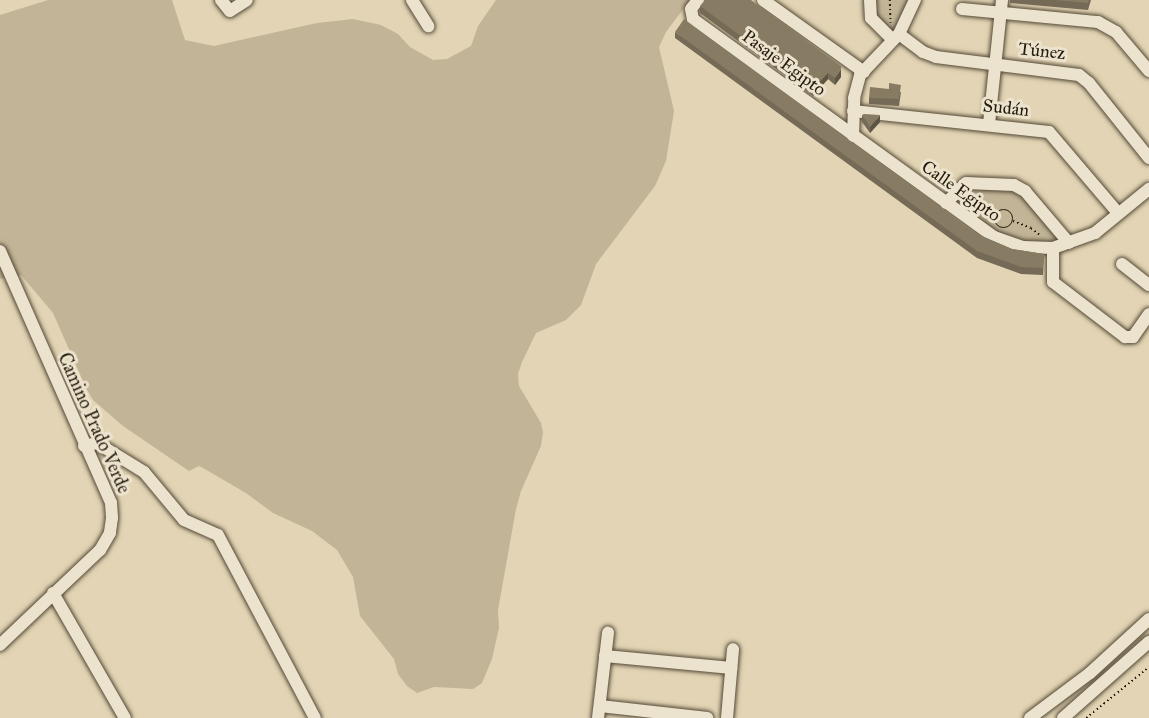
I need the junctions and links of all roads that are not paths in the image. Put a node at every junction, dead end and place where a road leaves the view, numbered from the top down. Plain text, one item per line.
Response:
1 (221, 0) edge
2 (247, 0) edge
3 (412, 0) edge
4 (698, 0) edge
5 (870, 0) edge
6 (915, 0) edge
7 (767, 1) edge
8 (1001, 6) edge
9 (962, 9) dead end
10 (428, 26) dead end
11 (896, 37) junction
12 (996, 64) junction
13 (1149, 71) edge
14 (864, 72) junction
15 (853, 111) junction
16 (989, 124) junction
17 (853, 136) junction
18 (1149, 158) edge
19 (1149, 189) edge
20 (946, 203) junction
21 (1118, 213) junction
22 (1070, 243) junction
23 (1053, 248) junction
24 (0, 251) edge
25 (1122, 264) dead end
26 (1149, 285) edge
27 (1149, 314) edge
28 (84, 446) junction
29 (53, 593) junction
30 (1148, 622) edge
31 (608, 633) dead end
32 (0, 645) edge
33 (1146, 646) edge
34 (733, 649) dead end
35 (605, 656) junction
36 (731, 668) junction
37 (599, 712) edge
38 (125, 718) edge
39 (315, 718) edge
40 (707, 718) edge
41 (727, 718) edge
42 (1030, 718) edge
43 (1063, 718) edge

1 - 2 street
3 - 10 street
4 - 17 street, Pasaje Egipto
5 - 11 street, Túnez
6 - 11 street
7 - 14 street
8 - 9 street
8 - 12 street
8 - 13 street
11 - 12 street, Túnez
11 - 14 street
12 - 16 street
12 - 18 street, Túnez
14 - 15 street
15 - 16 street, Sudán
15 - 17 street
16 - 21 street, Sudán
17 - 20 street, Calle Egipto
19 - 21 street, Calle Egipto
20 - 22 street
20 - 23 street, Calle Egipto
21 - 22 street, Calle Egipto
22 - 23 street, Calle Egipto
23 - 27 street
24 - 28 street, Camino Prado Verde
25 - 26 street
28 - 29 street, Camino Prado Verde
28 - 39 street
29 - 32 street, Camino Prado Verde
29 - 38 street
30 - 42 street
31 - 35 street
33 - 43 street
34 - 36 street
35 - 36 street
35 - 37 street
36 - 41 street
37 - 40 street

